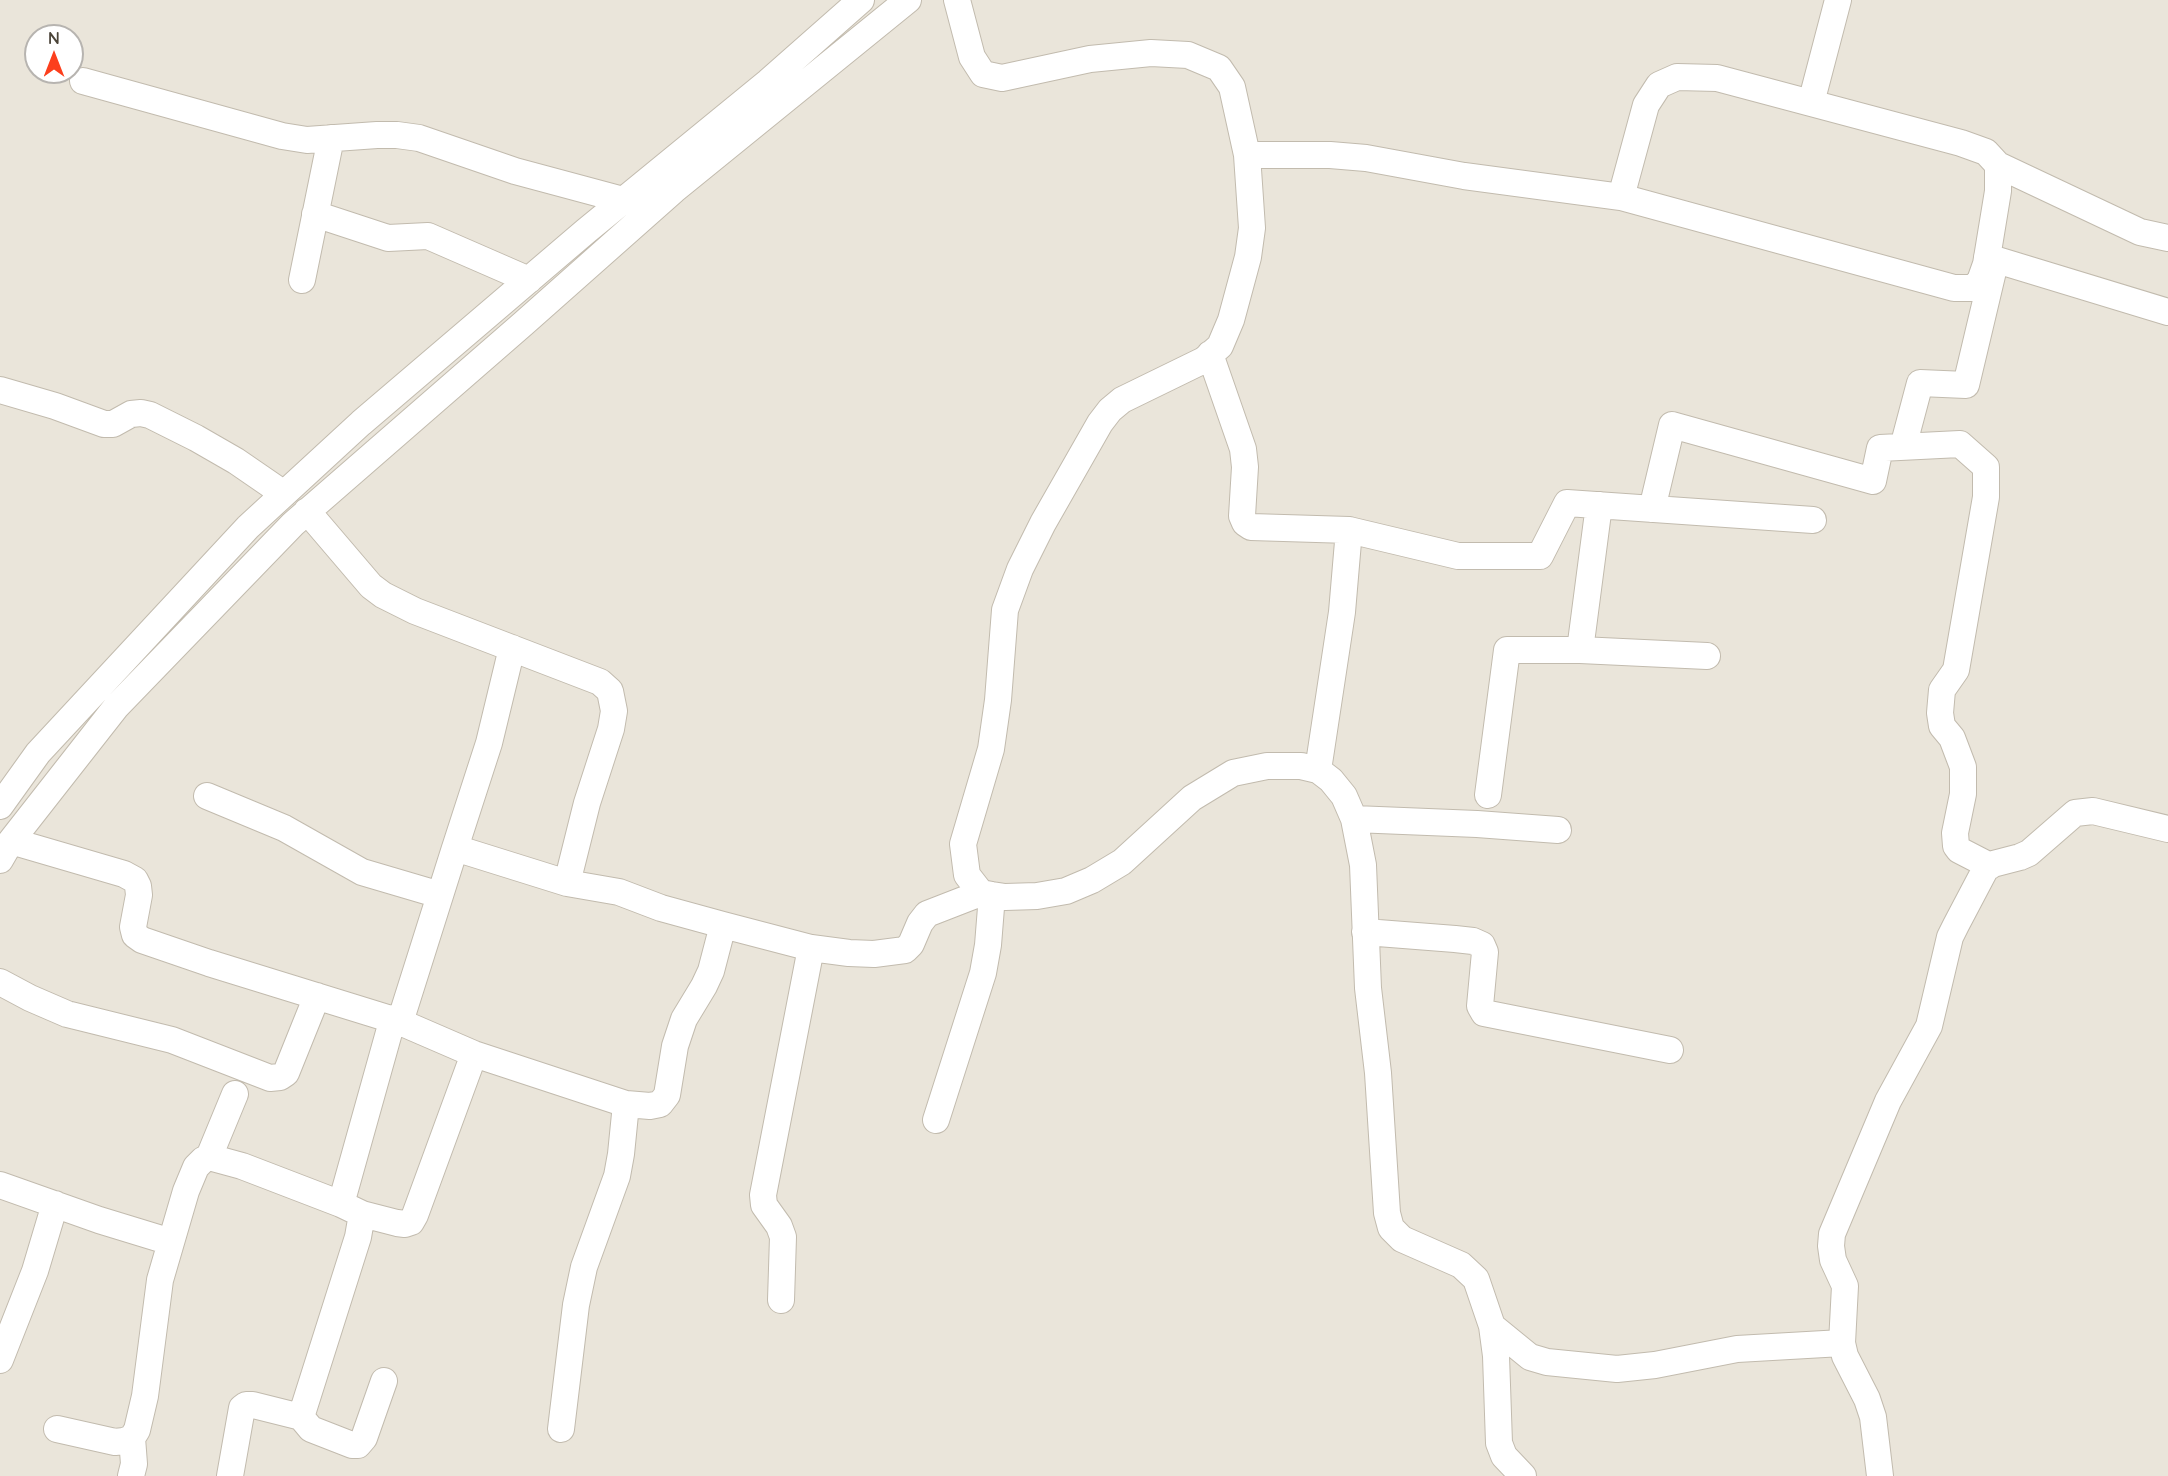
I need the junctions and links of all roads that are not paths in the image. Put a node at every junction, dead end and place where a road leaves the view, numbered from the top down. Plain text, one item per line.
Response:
1 (861, 0) edge
2 (908, 0) edge
3 (957, 0) edge
4 (1838, 0) edge
5 (84, 81) edge
6 (1811, 103) junction
7 (332, 138) junction
8 (1247, 155) junction
9 (1998, 165) junction
10 (1621, 197) junction
11 (623, 200) junction
12 (315, 214) junction
13 (2168, 238) edge
14 (1991, 258) junction
15 (302, 280) dead end
16 (529, 280) junction
17 (2168, 312) edge
18 (1210, 354) junction
19 (0, 390) edge
20 (1903, 447) junction
21 (284, 494) junction
22 (1599, 505) junction
23 (1652, 509) junction
24 (307, 511) junction
25 (1813, 520) dead end
26 (1349, 530) junction
27 (512, 648) junction
28 (1580, 650) junction
29 (1707, 656) dead end
30 (1318, 770) junction
31 (1488, 795) dead end
32 (207, 796) dead end
33 (0, 806) edge
34 (1354, 819) junction
35 (2168, 829) edge
36 (1558, 830) dead end
37 (455, 848) junction
38 (6, 851) edge
39 (1990, 866) junction
40 (567, 883) junction
41 (986, 894) junction
42 (440, 895) junction
43 (723, 925) junction
44 (1365, 932) junction
45 (811, 948) junction
46 (0, 982) edge
47 (317, 996) junction
48 (396, 1020) junction
49 (1670, 1050) dead end
50 (474, 1054) junction
51 (235, 1094) dead end
52 (626, 1104) junction
53 (936, 1120) dead end
54 (209, 1157) junction
55 (0, 1185) edge
56 (54, 1204) junction
57 (352, 1209) junction
58 (171, 1242) junction
59 (781, 1300) dead end
60 (1492, 1326) junction
61 (1842, 1343) junction
62 (0, 1360) edge
63 (384, 1381) dead end
64 (301, 1417) junction
65 (57, 1429) dead end
66 (561, 1429) dead end
67 (132, 1438) junction
68 (131, 1476) edge
69 (230, 1476) edge
70 (1523, 1476) edge
71 (1880, 1476) edge

1 - 11 street
2 - 24 street
3 - 8 street
4 - 6 street
5 - 7 street
6 - 9 street
6 - 10 street
7 - 11 street
7 - 12 street
8 - 10 street
8 - 18 street
9 - 13 street
9 - 14 street
10 - 14 street
11 - 16 street
12 - 15 street
12 - 16 street
14 - 17 street
14 - 20 street
16 - 21 street
18 - 26 street
18 - 41 street
19 - 21 street
20 - 23 street
20 - 39 street
21 - 33 street
22 - 23 street
22 - 26 street
22 - 28 street
23 - 25 street
24 - 27 street
24 - 38 street
26 - 30 street
27 - 37 street
27 - 40 street
28 - 29 street
28 - 31 street
30 - 34 street
30 - 41 street
32 - 42 street
34 - 36 street
34 - 44 street
35 - 39 street
37 - 40 street
37 - 42 street
38 - 47 street
39 - 61 street
40 - 43 street
41 - 45 street
41 - 53 street
42 - 48 street
43 - 45 street
43 - 52 street
44 - 49 street
44 - 60 street
45 - 59 street
46 - 47 street
47 - 48 street
48 - 50 street
48 - 57 street
50 - 52 street
50 - 57 street
51 - 54 street
52 - 66 street
54 - 57 street
54 - 58 street
55 - 56 street
56 - 58 street
56 - 62 street
57 - 64 street
58 - 67 street
60 - 61 street
60 - 70 street
61 - 71 street
63 - 64 street
64 - 69 street
65 - 67 street
67 - 68 street

